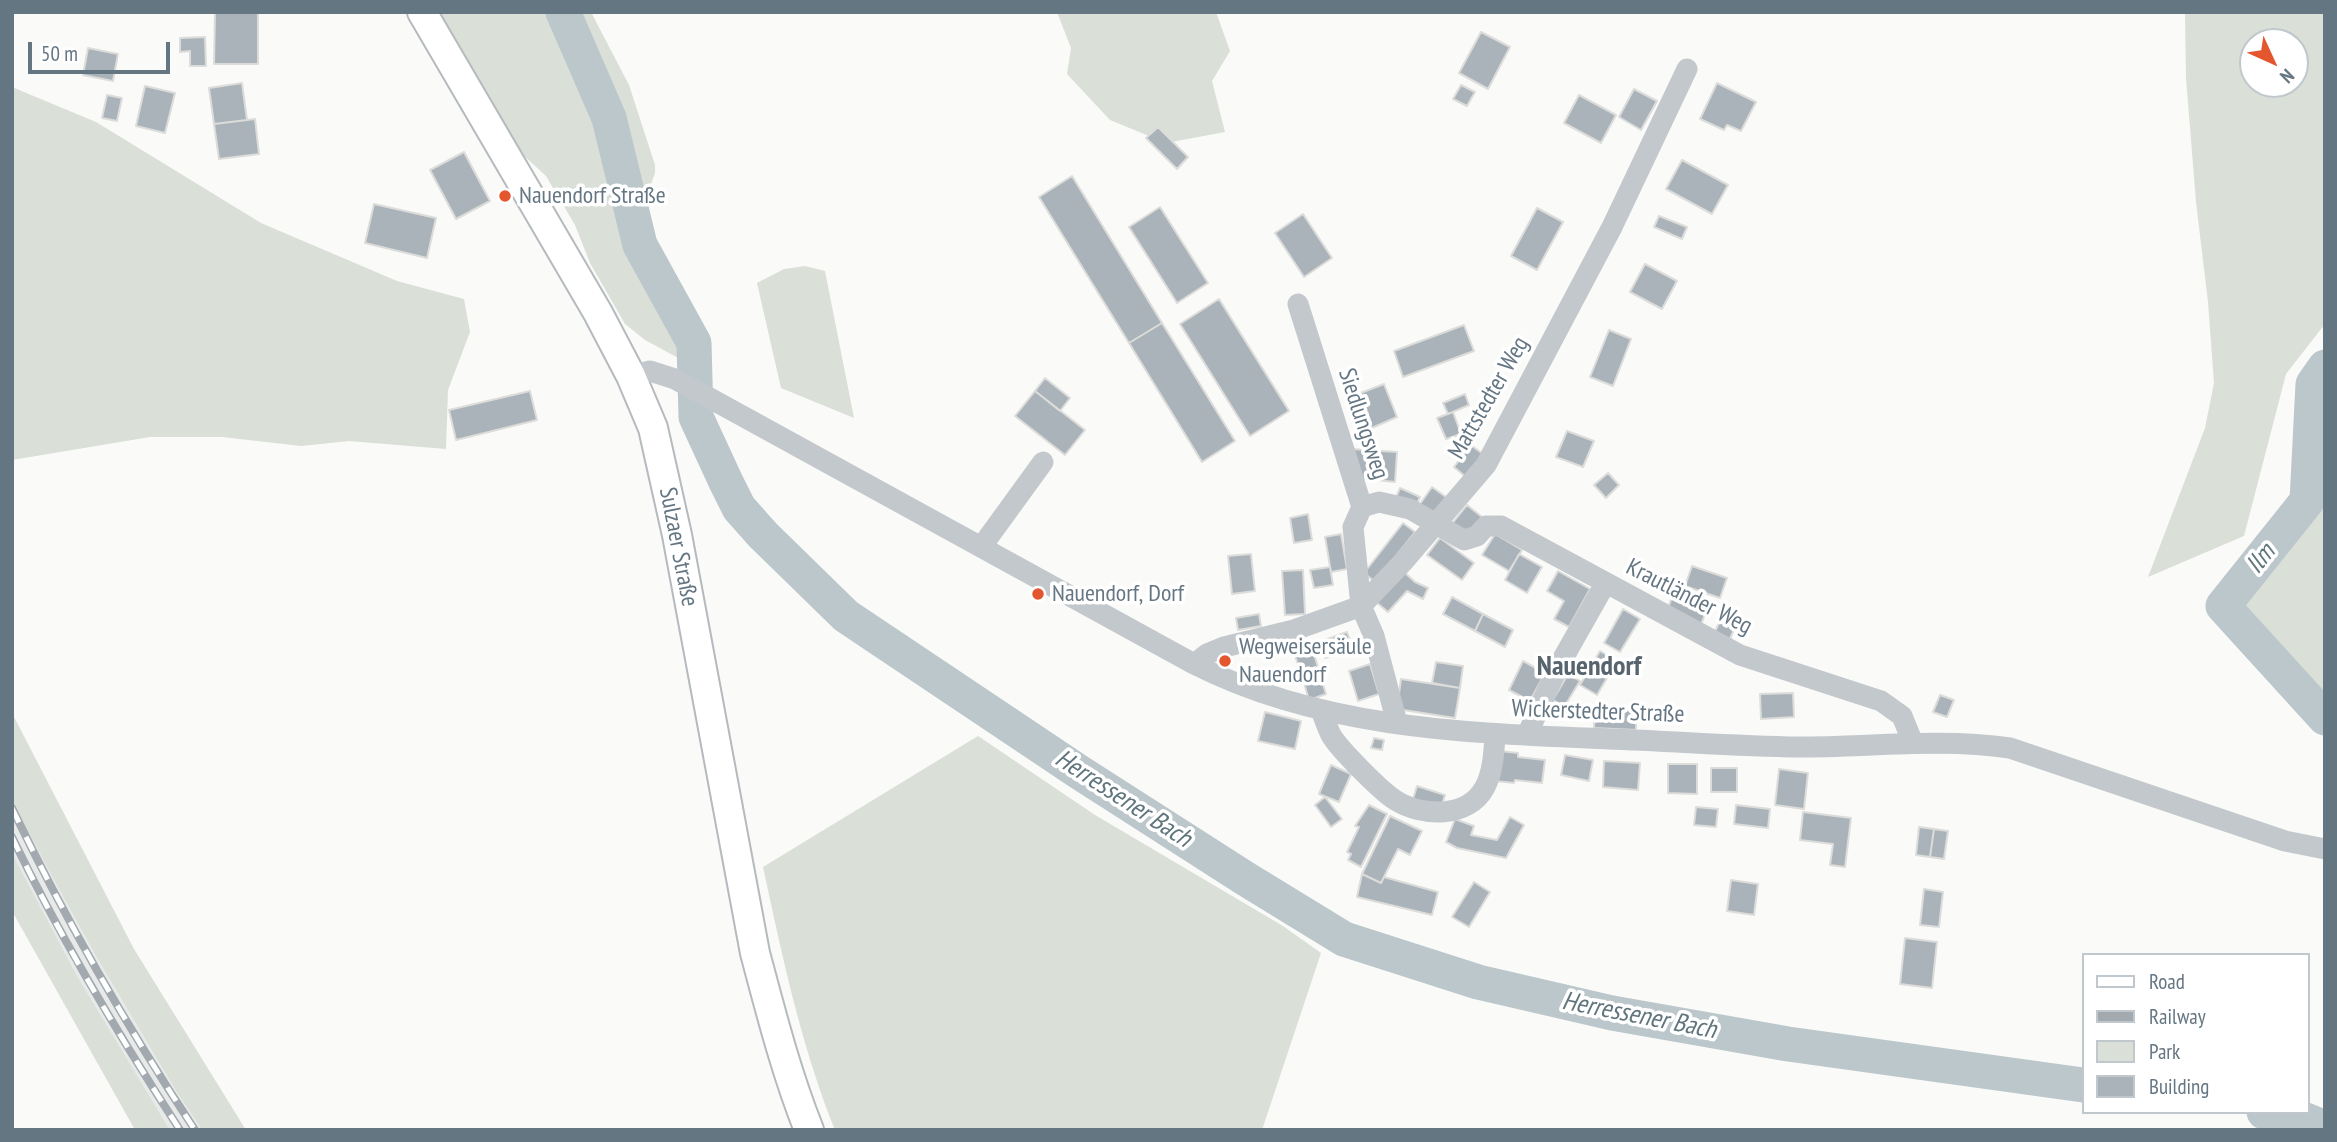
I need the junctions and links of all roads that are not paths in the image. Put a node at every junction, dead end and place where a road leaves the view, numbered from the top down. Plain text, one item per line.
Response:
1 (422, 12) edge
2 (1687, 69) dead end
3 (1298, 303) dead end
4 (631, 376) junction
5 (1043, 462) dead end
6 (1362, 507) junction
7 (1436, 523) junction
8 (982, 546) junction
9 (1605, 584) junction
10 (1361, 606) junction
11 (1194, 664) junction
12 (1321, 710) junction
13 (1397, 723) junction
14 (1495, 735) junction
15 (1527, 735) junction
16 (1913, 744) junction
17 (2325, 849) edge
18 (809, 1130) edge

1 - 4 main road, Sulzaer Straße
2 - 7 street, Mattstedter Weg
3 - 6 street, Siedlungsweg
4 - 8 street, Wickerstedter Straße
4 - 18 main road, Sulzaer Straße
5 - 8 street
6 - 7 street
6 - 10 street, Siedlungsweg
7 - 9 street, Krautländer Weg
7 - 10 street, Mattstedter Weg
8 - 11 street, Wickerstedter Straße
9 - 15 street
9 - 16 street, Krautländer Weg
10 - 11 street, Mattstedter Weg
10 - 13 street, Siedlungsweg
11 - 12 street, Wickerstedter Straße
12 - 13 street, Wickerstedter Straße
12 - 14 street
13 - 14 street, Wickerstedter Straße
14 - 15 street, Wickerstedter Straße
15 - 16 street, Wickerstedter Straße
16 - 17 street, Wickerstedter Straße

